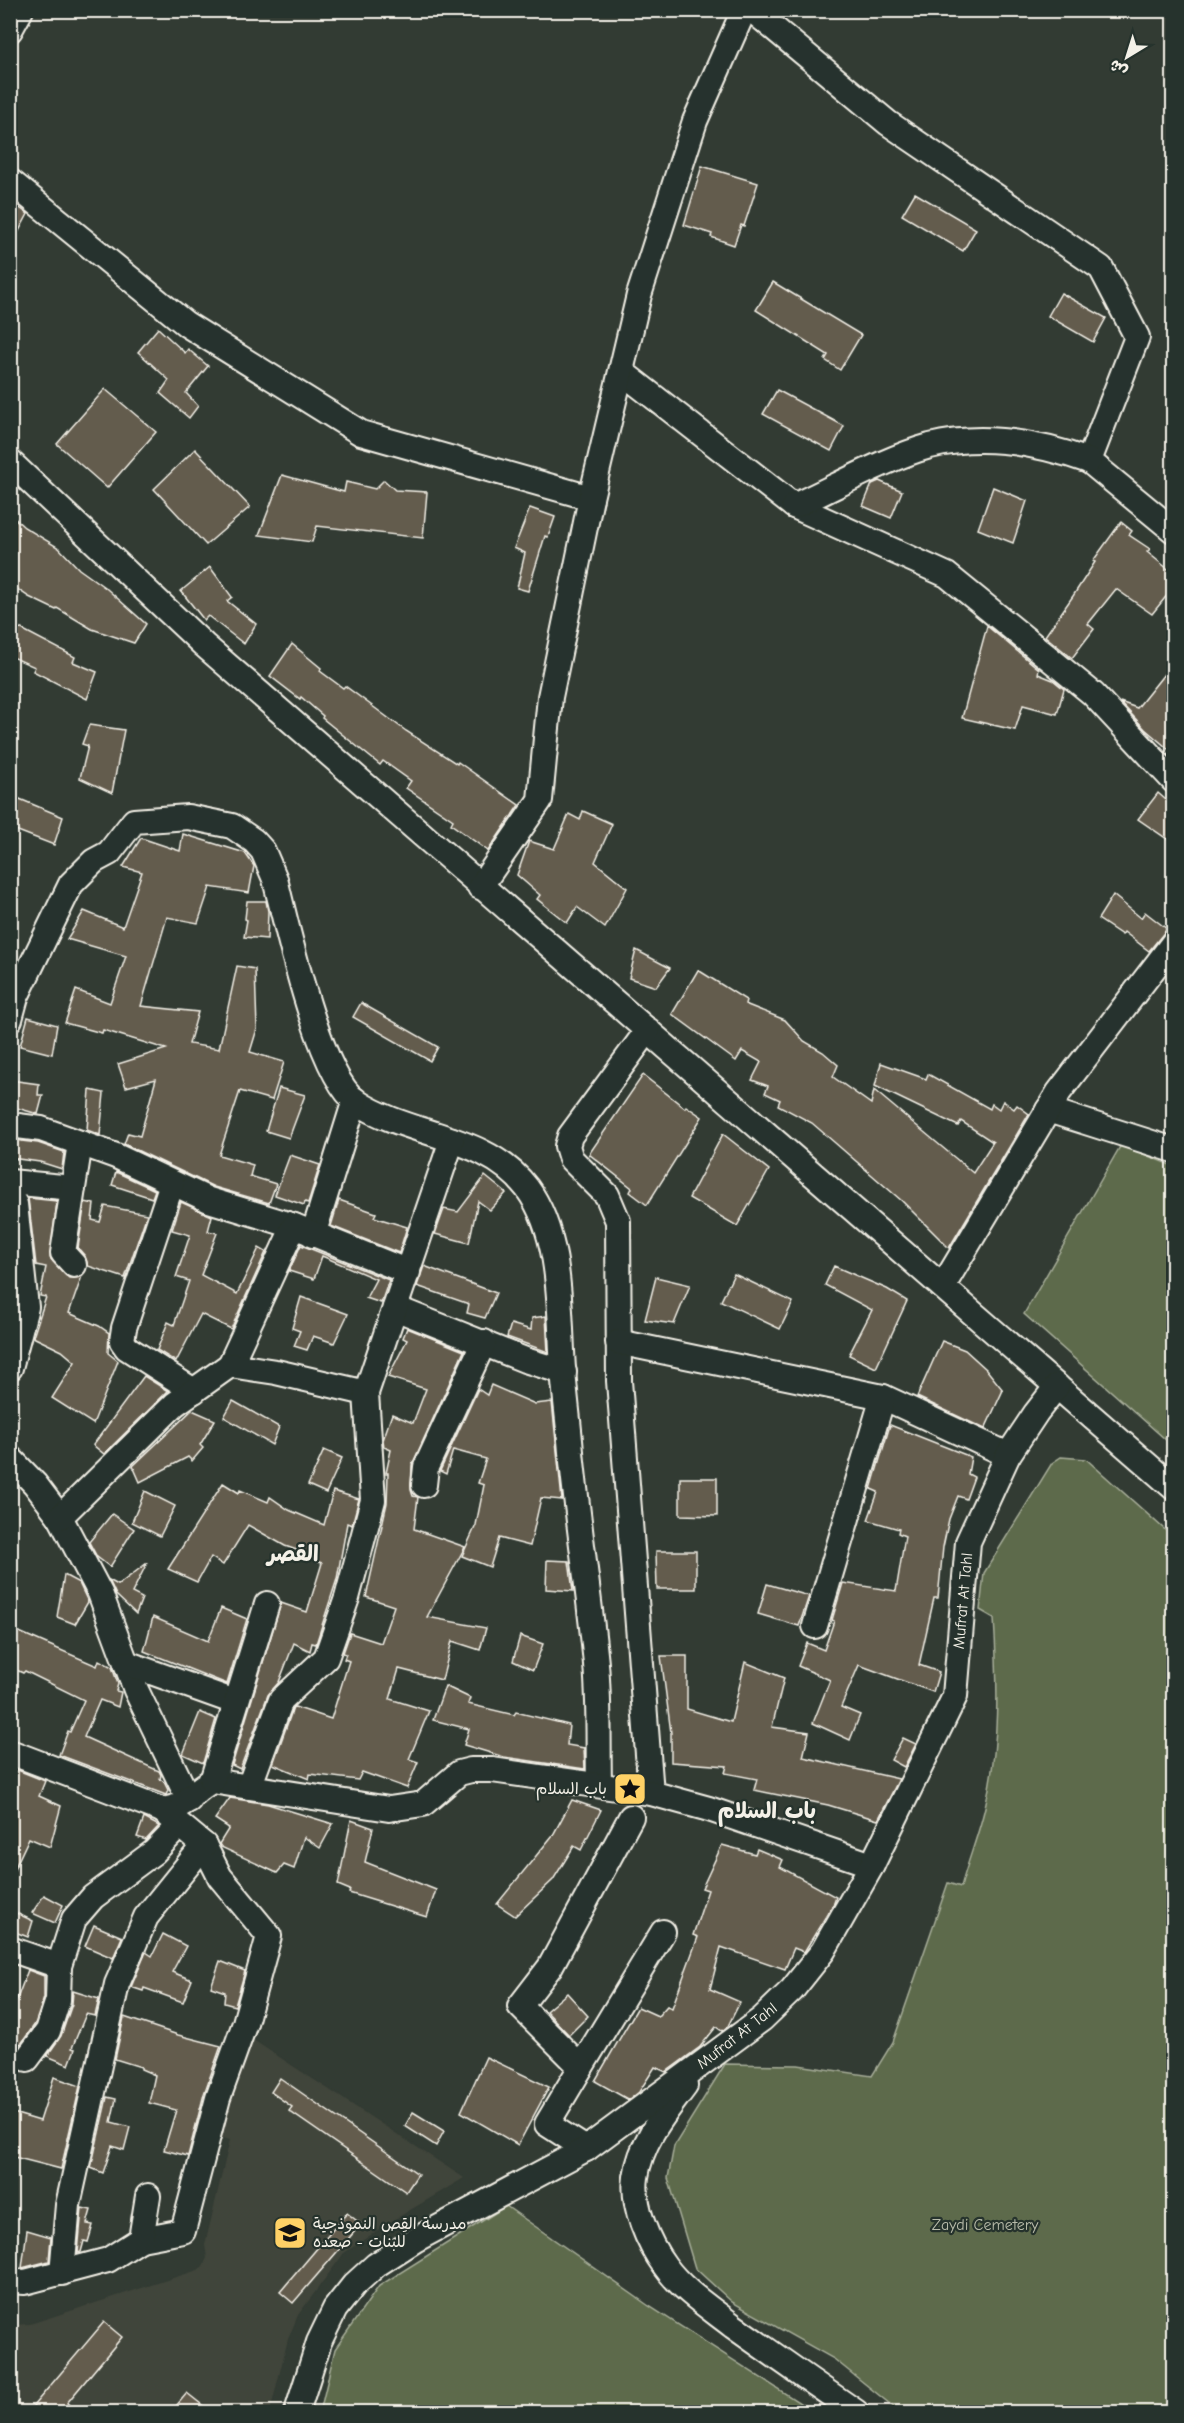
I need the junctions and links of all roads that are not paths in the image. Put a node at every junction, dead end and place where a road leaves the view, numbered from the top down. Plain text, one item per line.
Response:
1 (21, 10) edge
2 (744, 10) edge
3 (752, 10) edge
4 (10, 30) edge
5 (10, 181) edge
6 (622, 372) junction
7 (1089, 461) junction
8 (10, 462) edge
9 (591, 498) junction
10 (794, 506) junction
11 (1173, 531) edge
12 (1173, 781) edge
13 (480, 887) junction
14 (1173, 942) edge
15 (12, 1004) edge
16 (648, 1030) junction
17 (355, 1100) junction
18 (1048, 1110) junction
19 (10, 1125) edge
20 (452, 1140) junction
21 (80, 1143) junction
22 (1173, 1150) edge
23 (10, 1182) edge
24 (172, 1183) junction
25 (73, 1188) junction
26 (10, 1197) edge
27 (303, 1230) junction
28 (74, 1265) dead end
29 (408, 1272) junction
30 (943, 1286) junction
31 (395, 1308) junction
32 (484, 1342) junction
33 (618, 1342) junction
34 (230, 1365) junction
35 (10, 1368) edge
36 (564, 1372) junction
37 (1057, 1386) junction
38 (194, 1391) junction
39 (366, 1393) junction
40 (883, 1397) junction
41 (1008, 1455) junction
42 (10, 1458) edge
43 (424, 1485) dead end
44 (1173, 1488) edge
45 (60, 1517) junction
46 (267, 1604) dead end
47 (815, 1626) dead end
48 (126, 1663) junction
49 (235, 1702) junction
50 (10, 1752) edge
51 (212, 1781) junction
52 (599, 1785) junction
53 (249, 1787) junction
54 (651, 1792) junction
55 (189, 1800) junction
56 (631, 1816) dead end
57 (170, 1818) junction
58 (204, 1845) junction
59 (872, 1864) junction
60 (663, 1932) dead end
61 (10, 1949) edge
62 (58, 1966) junction
63 (27, 2059) dead end
64 (700, 2065) junction
65 (581, 2067) junction
66 (586, 2149) junction
67 (148, 2196) dead end
68 (141, 2239) junction
69 (62, 2272) junction
70 (10, 2281) edge
71 (297, 2412) edge
72 (856, 2412) edge

1 - 4 street
2 - 6 street
3 - 7 street
5 - 9 street
6 - 9 street
6 - 10 street
7 - 10 street
7 - 11 street
8 - 13 street
9 - 13 street
10 - 12 street
13 - 16 street
14 - 18 street
15 - 17 street
16 - 30 street
16 - 33 street
17 - 20 street
17 - 27 street
18 - 22 street
18 - 30 street
19 - 21 street
20 - 29 street
20 - 36 street
21 - 24 street
21 - 25 street
23 - 25 street
24 - 27 street
24 - 38 street
25 - 28 street
26 - 35 street
27 - 29 street
27 - 34 street
29 - 31 street
30 - 37 street
31 - 32 street
31 - 39 street
32 - 36 street
32 - 43 street
33 - 40 street
33 - 54 street
34 - 38 street
34 - 39 street
36 - 52 street
37 - 41 street, Mufrat At Tahl
37 - 44 street
38 - 45 street
39 - 53 street
40 - 41 street
40 - 47 street
41 - 59 street, Mufrat At Tahl
42 - 45 street
45 - 48 street
46 - 49 street
48 - 49 street
48 - 55 street
49 - 51 street
50 - 57 street
51 - 53 street
51 - 55 street
52 - 53 street
52 - 54 street
54 - 59 street
55 - 57 street
56 - 65 street
57 - 58 street
57 - 62 street
58 - 68 street
58 - 69 street
59 - 64 street, Mufrat At Tahl
60 - 65 street
61 - 62 street
62 - 63 street
64 - 66 street, Mufrat At Tahl
64 - 72 street
65 - 66 street
66 - 71 street, Mufrat At Tahl
67 - 68 street
68 - 69 street
69 - 70 street

